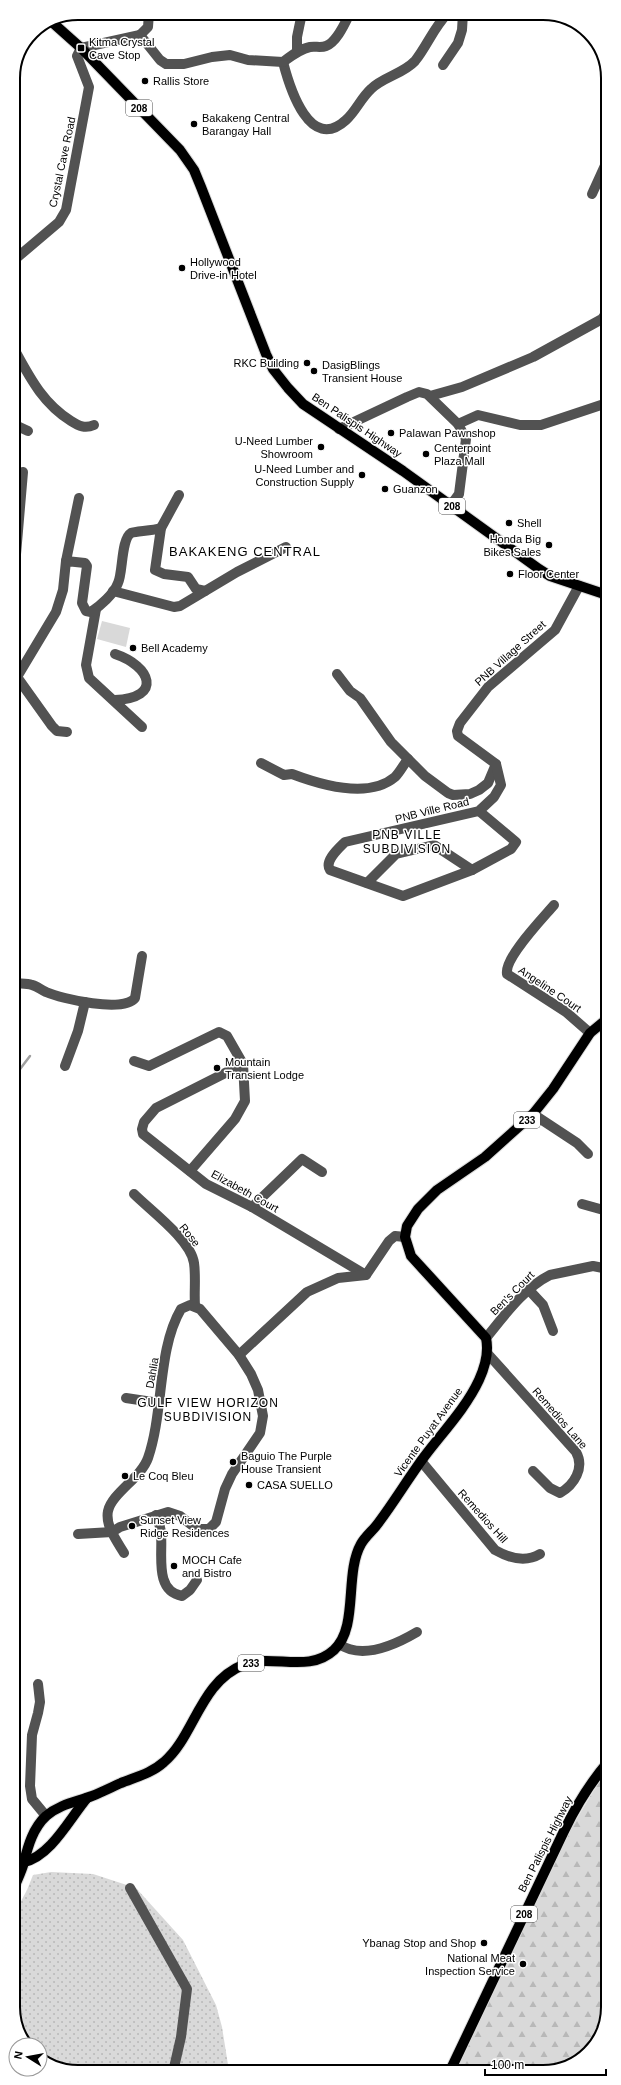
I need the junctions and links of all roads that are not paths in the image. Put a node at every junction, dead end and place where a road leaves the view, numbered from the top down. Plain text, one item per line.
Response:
1 (148, 20) edge
2 (301, 20) edge
3 (347, 20) edge
4 (442, 20) edge
5 (463, 20) edge
6 (55, 25) edge
7 (140, 35) junction
8 (81, 48) junction
9 (297, 52) junction
10 (283, 62) junction
11 (443, 65) dead end
12 (601, 175) edge
13 (592, 194) dead end
14 (20, 255) edge
15 (601, 320) edge
16 (20, 361) edge
17 (430, 396) junction
18 (601, 405) edge
19 (458, 424) junction
20 (94, 425) dead end
21 (20, 427) edge
22 (339, 429) junction
23 (28, 431) dead end
24 (24, 472) dead end
25 (20, 489) edge
26 (179, 495) dead end
27 (79, 498) dead end
28 (451, 505) junction
29 (161, 528) junction
30 (286, 547) dead end
31 (66, 561) junction
32 (579, 586) junction
33 (113, 591) junction
34 (205, 591) junction
35 (601, 593) edge
36 (96, 609) junction
37 (115, 654) dead end
38 (20, 668) edge
39 (337, 674) dead end
40 (20, 683) edge
41 (115, 700) junction
42 (142, 727) dead end
43 (67, 732) dead end
44 (408, 759) junction
45 (261, 763) dead end
46 (496, 764) junction
47 (479, 811) junction
48 (472, 870) junction
49 (367, 883) junction
50 (554, 905) dead end
51 (142, 956) dead end
52 (20, 984) edge
53 (85, 1002) junction
54 (601, 1025) edge
55 (590, 1033) junction
56 (134, 1061) dead end
57 (243, 1064) junction
58 (65, 1066) dead end
59 (534, 1114) junction
60 (588, 1154) dead end
61 (190, 1171) junction
62 (322, 1172) dead end
63 (134, 1194) dead end
64 (582, 1204) dead end
65 (252, 1207) junction
66 (601, 1209) edge
67 (405, 1237) junction
68 (601, 1268) edge
69 (366, 1275) junction
70 (529, 1290) junction
71 (195, 1306) junction
72 (553, 1331) dead end
73 (486, 1338) junction
74 (486, 1353) junction
75 (239, 1355) junction
76 (126, 1398) dead end
77 (159, 1403) junction
78 (421, 1461) junction
79 (533, 1471) dead end
80 (156, 1515) junction
81 (112, 1532) junction
82 (78, 1534) dead end
83 (124, 1553) dead end
84 (540, 1554) dead end
85 (197, 1580) dead end
86 (417, 1632) dead end
87 (339, 1644) junction
88 (38, 1684) dead end
89 (601, 1770) edge
90 (86, 1798) junction
91 (46, 1816) junction
92 (24, 1862) junction
93 (20, 1872) edge
94 (130, 1888) dead end
95 (175, 2065) edge
96 (453, 2065) edge

1 - 7 street
2 - 9 street
3 - 9 street
4 - 10 street
5 - 11 street
6 - 8 main road, Ben Palispis Highway / 208
7 - 8 street
7 - 10 street
8 - 14 street, Crystal Cave Road
8 - 22 main road, Ben Palispis Highway / 208
9 - 10 street
12 - 13 street
15 - 17 street
16 - 20 street
17 - 19 street
17 - 22 street
18 - 19 street
19 - 28 street
21 - 23 street
22 - 28 main road, Ben Palispis Highway / 208
24 - 25 street
26 - 29 street
27 - 31 street
28 - 32 main road, Ben Palispis Highway / 208
29 - 33 street
29 - 34 street
30 - 34 street
31 - 36 street
31 - 38 street
32 - 35 main road, Ben Palispis Highway / 208
32 - 46 street, PNB Village Street
33 - 34 street
33 - 36 street
36 - 41 street
37 - 41 street
39 - 44 street
40 - 43 street
41 - 42 street
44 - 45 street
44 - 46 street
46 - 47 street, PNB Ville Road
47 - 48 street, PNB Ville Road
47 - 49 street, PNB Ville Road
48 - 49 street, PNB Ville Road
48 - 49 street
50 - 55 street, Angeline Court
51 - 53 street
52 - 53 street
53 - 58 street
54 - 55 main road, 233
55 - 59 main road, 233
56 - 57 street
57 - 61 street
57 - 61 street, Elizabeth Court
59 - 60 street
59 - 67 main road, 233
61 - 65 street, Elizabeth Court
62 - 65 street
63 - 71 street, Rose
64 - 66 street
65 - 69 street, Elizabeth Court
67 - 69 street
67 - 73 main road
68 - 70 street, Ben's Court
69 - 75 street
70 - 72 street
70 - 73 street, Ben's Court
71 - 75 street
71 - 77 street, Dahlia
73 - 74 main road, Vicente Puyat Avenue / 233
74 - 78 main road, Vicente Puyat Avenue / 233
74 - 79 street, Remedios Lane
75 - 80 street
76 - 77 street
77 - 81 street, Dahlia
78 - 84 street, Remedios Hill
78 - 87 main road, Vicente Puyat Avenue / 233
80 - 81 street
80 - 85 street
81 - 82 street
81 - 83 street, Dahlia
86 - 87 street
87 - 90 main road, Vicente Puyat Avenue / 233
88 - 91 street
89 - 96 main road, Ben Palispis Highway / 208
90 - 91 main road, Vicente Puyat Avenue / 233
90 - 92 main road
91 - 92 main road, Vicente Puyat Avenue / 233
92 - 93 main road, Vicente Puyat Avenue / 233
94 - 95 street

